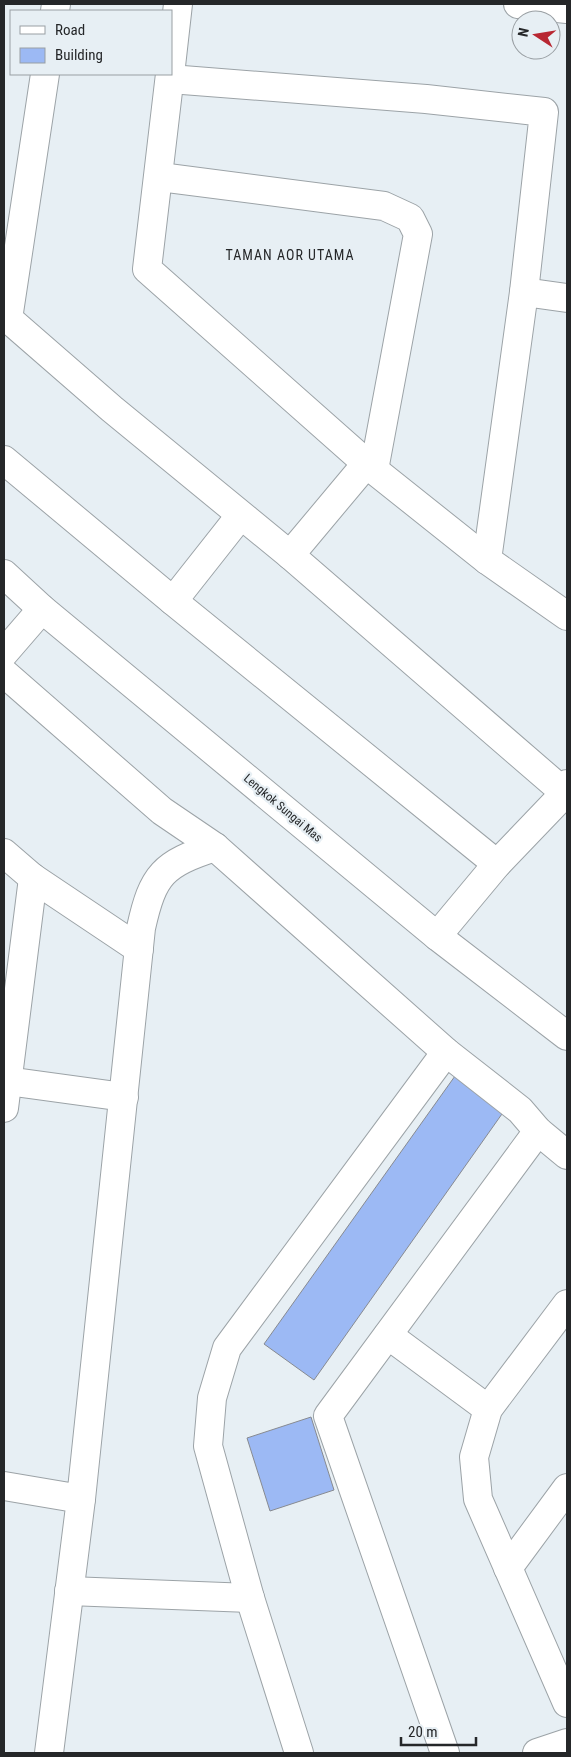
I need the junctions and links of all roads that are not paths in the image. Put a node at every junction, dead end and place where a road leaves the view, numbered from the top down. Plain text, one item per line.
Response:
1 (178, 4) edge
2 (518, 4) edge
3 (567, 8) edge
4 (172, 56) edge
5 (172, 73) edge
6 (45, 75) edge
7 (170, 75) edge
8 (160, 177) junction
9 (524, 292) junction
10 (567, 298) edge
11 (6, 317) edge
12 (4, 460) edge
13 (370, 467) junction
14 (240, 516) junction
15 (290, 555) junction
16 (487, 560) junction
17 (4, 574) edge
18 (173, 601) junction
19 (42, 609) junction
20 (567, 616) edge
21 (4, 653) edge
22 (4, 673) edge
23 (566, 788) edge
24 (215, 847) junction
25 (4, 853) edge
26 (497, 864) junction
27 (34, 878) junction
28 (437, 936) junction
29 (139, 949) junction
30 (567, 1036) edge
31 (446, 1052) junction
32 (7, 1080) junction
33 (124, 1097) junction
34 (4, 1108) edge
35 (538, 1131) junction
36 (567, 1155) edge
37 (567, 1304) edge
38 (388, 1335) junction
39 (488, 1409) junction
40 (4, 1486) edge
41 (567, 1488) edge
42 (81, 1498) junction
43 (508, 1568) junction
44 (69, 1591) junction
45 (250, 1598) junction
46 (567, 1701) edge
47 (567, 1743) edge
48 (49, 1753) edge
49 (299, 1753) edge
50 (445, 1753) edge
51 (537, 1753) edge

1 - 4 street
2 - 3 street
5 - 9 street
6 - 11 street
7 - 8 street
8 - 13 street
8 - 13 street
9 - 10 street
9 - 16 street
11 - 14 street
12 - 18 street
13 - 15 street
13 - 16 street
14 - 15 street
14 - 18 street
15 - 23 street
16 - 20 street
17 - 19 street, Lengkok Sungai Mas
18 - 26 street
19 - 21 street
19 - 28 street, Lengkok Sungai Mas
22 - 24 street
23 - 26 street
24 - 29 street
24 - 31 street
25 - 27 street
26 - 28 street
27 - 29 street
27 - 32 street
28 - 30 street, Lengkok Sungai Mas
29 - 33 street
31 - 35 street
31 - 45 street
32 - 33 street
32 - 34 street
33 - 42 street
35 - 36 street
35 - 38 street
37 - 39 street
38 - 39 street
38 - 50 street
39 - 43 street
40 - 42 street
41 - 43 street
42 - 44 street
43 - 46 street
44 - 45 street
44 - 48 street
45 - 49 street
47 - 51 street

